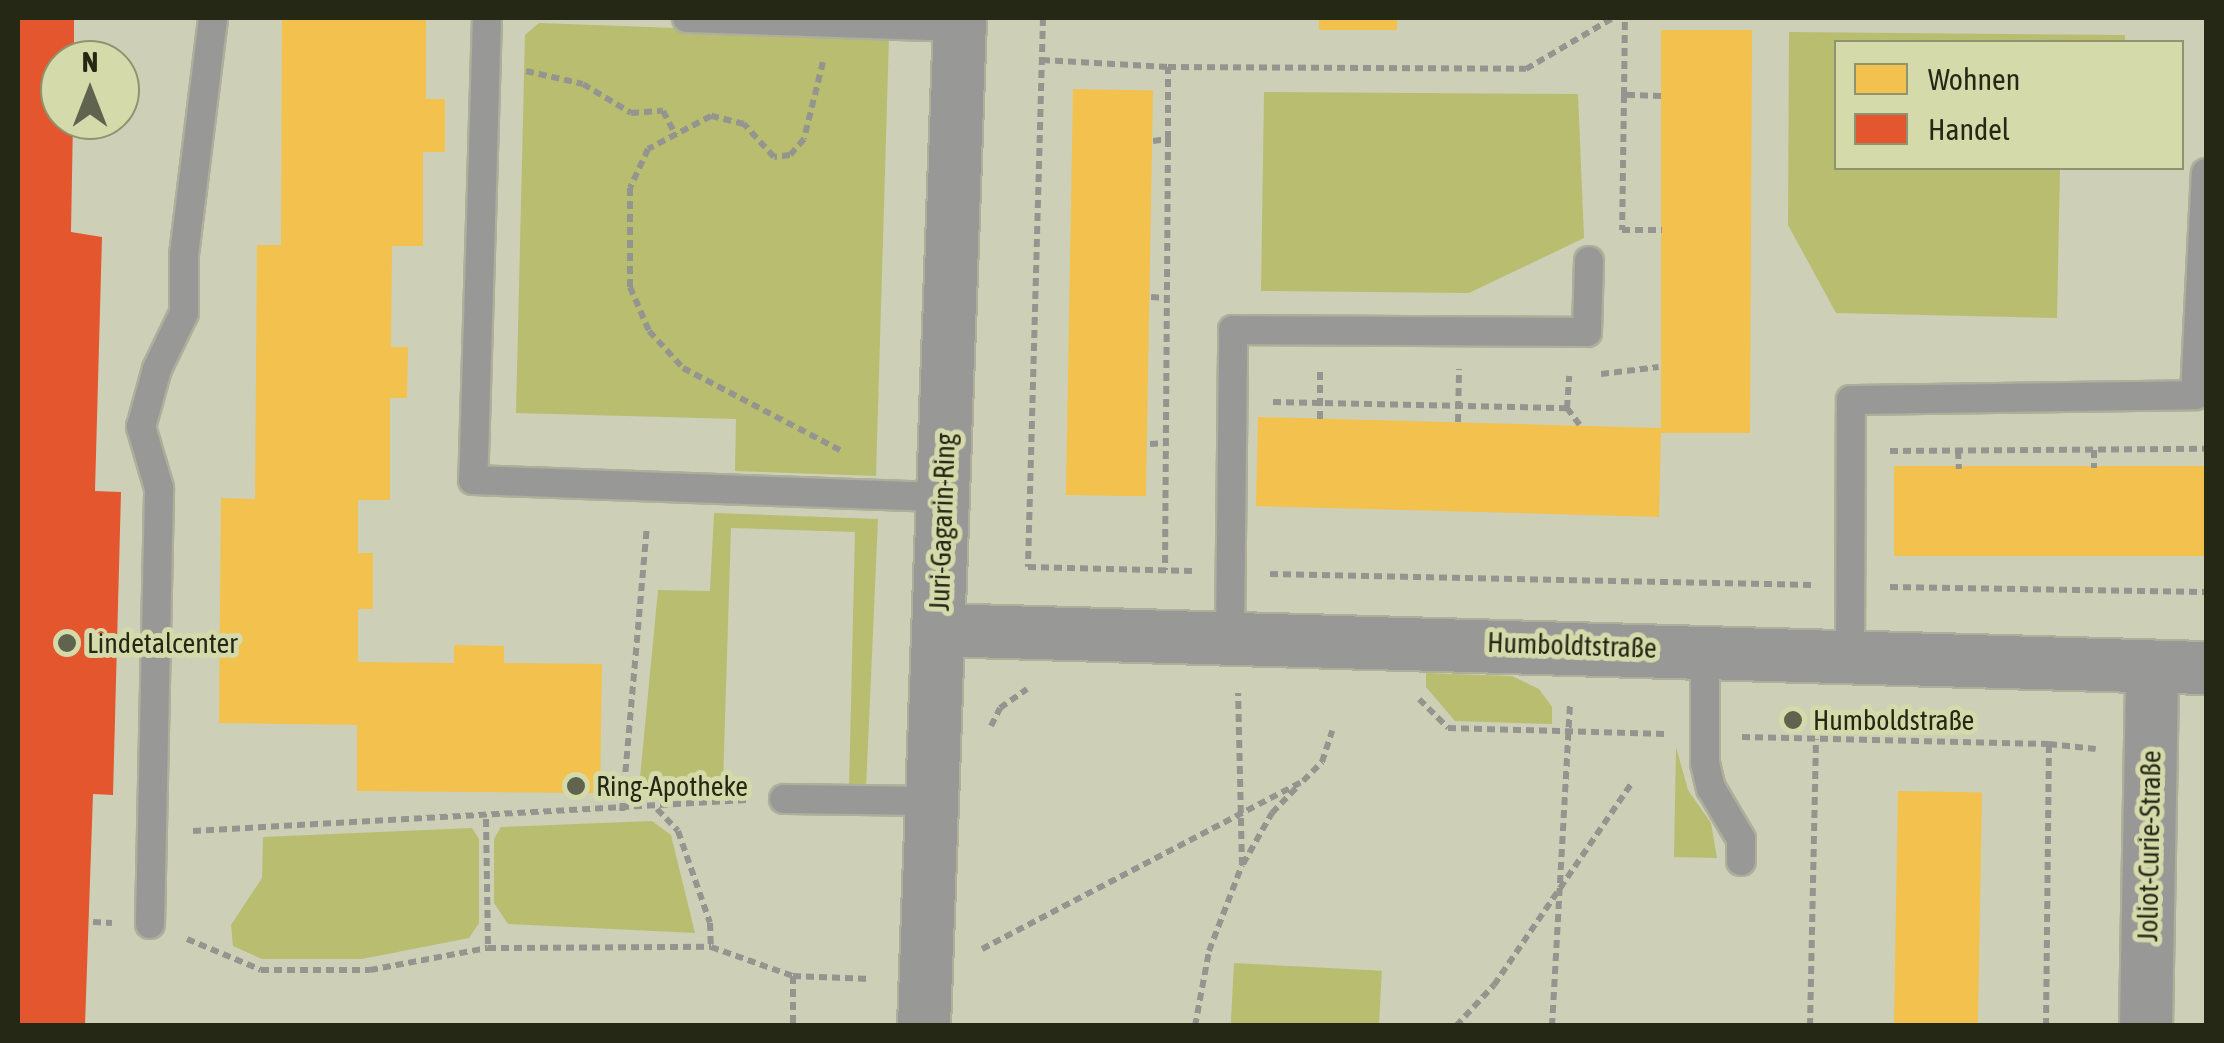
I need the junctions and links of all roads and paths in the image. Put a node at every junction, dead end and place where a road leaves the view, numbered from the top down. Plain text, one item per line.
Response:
1 (213, 18) edge
2 (487, 18) edge
3 (687, 18) edge
4 (1044, 18) edge
5 (1613, 18) edge
6 (1626, 18) edge
7 (833, 22) junction
8 (960, 22) edge
9 (1042, 60) junction
10 (486, 61) junction
11 (1168, 67) junction
12 (1624, 95) junction
13 (1662, 96) dead end
14 (676, 135) junction
15 (1168, 139) junction
16 (1153, 141) dead end
17 (2206, 173) edge
18 (1662, 230) dead end
19 (1589, 261) dead end
20 (1151, 297) dead end
21 (1166, 298) junction
22 (1459, 332) junction
23 (1659, 366) dead end
24 (1268, 402) dead end
25 (1458, 408) junction
26 (1567, 408) junction
27 (1458, 422) dead end
28 (1580, 425) dead end
29 (1166, 443) junction
30 (1150, 444) dead end
31 (2206, 449) edge
32 (2094, 450) junction
33 (1879, 451) dead end
34 (1958, 451) junction
35 (855, 457) dead end
36 (2094, 468) dead end
37 (1959, 469) dead end
38 (648, 486) junction
39 (943, 498) junction
40 (1267, 574) dead end
41 (1850, 586) junction
42 (2206, 592) edge
43 (938, 630) junction
44 (1230, 637) junction
45 (1570, 644) junction
46 (1705, 650) junction
47 (1850, 655) junction
48 (2152, 667) junction
49 (2206, 668) edge
50 (1038, 686) dead end
51 (1408, 689) dead end
52 (1332, 731) dead end
53 (1570, 732) junction
54 (987, 734) dead end
55 (1705, 736) junction
56 (1816, 738) junction
57 (2050, 744) junction
58 (2150, 756) junction
59 (1303, 781) junction
60 (1631, 784) dead end
61 (784, 800) joint
62 (931, 801) junction
63 (656, 809) junction
64 (622, 811) junction
65 (1244, 811) junction
66 (486, 819) junction
67 (152, 832) junction
68 (1741, 861) dead end
69 (1242, 865) junction
70 (1560, 894) junction
71 (94, 922) dead end
72 (150, 924) junction
73 (977, 934) dead end
74 (711, 947) junction
75 (488, 948) junction
76 (793, 976) junction
77 (924, 1003) edge
78 (793, 1026) edge
79 (1196, 1026) edge
80 (1456, 1026) edge
81 (1552, 1026) edge
82 (1810, 1026) edge
83 (2046, 1026) edge
84 (2146, 1026) edge

1 - 67 lane
2 - 10 lane
3 - 7 lane
4 - 9 path
5 - 11 path
6 - 12 path
7 - 8 lane
7 - 14 path
8 - 39 street, Juri-Gagarin-Ring
9 - 11 path
9 - 29 path
10 - 14 path
10 - 38 lane
11 - 15 path
12 - 13 path
12 - 18 path
14 - 35 path
15 - 16 path
15 - 21 path
17 - 41 lane
19 - 22 lane
20 - 21 path
21 - 29 path
22 - 25 path
22 - 44 lane
23 - 26 path
24 - 25 path
25 - 26 path
25 - 27 path
26 - 28 path
29 - 30 path
31 - 32 path
32 - 34 path
32 - 36 path
33 - 34 path
34 - 37 path
38 - 39 lane
38 - 64 path
39 - 43 street, Juri-Gagarin-Ring
40 - 41 path
41 - 42 path
41 - 47 lane
43 - 44 street, Humboldtstraße
43 - 62 street, Juri-Gagarin-Ring
44 - 45 street, Humboldtstraße
44 - 65 path
45 - 46 street, Humboldtstraße
45 - 53 path
46 - 47 street, Humboldtstraße
46 - 55 lane
47 - 48 street, Humboldtstraße
48 - 49 street, Humboldtstraße
48 - 58 street, Joliot-Curie-Straße
50 - 54 path
51 - 53 path
52 - 59 path
53 - 55 path
53 - 70 path
55 - 56 path
55 - 68 lane
56 - 57 path
56 - 82 path
57 - 58 path
57 - 83 path
58 - 84 street, Joliot-Curie-Straße
59 - 65 path
59 - 69 path
60 - 70 path
61 - 62 lane
61 - 63 path
62 - 77 street, Juri-Gagarin-Ring
63 - 64 path
63 - 74 path
64 - 66 path
65 - 69 path
65 - 73 path
66 - 67 path
66 - 75 path
67 - 72 lane
69 - 79 path
70 - 80 path
70 - 81 path
71 - 72 path
72 - 75 path
74 - 75 path
74 - 76 path
76 - 77 path
76 - 78 path

